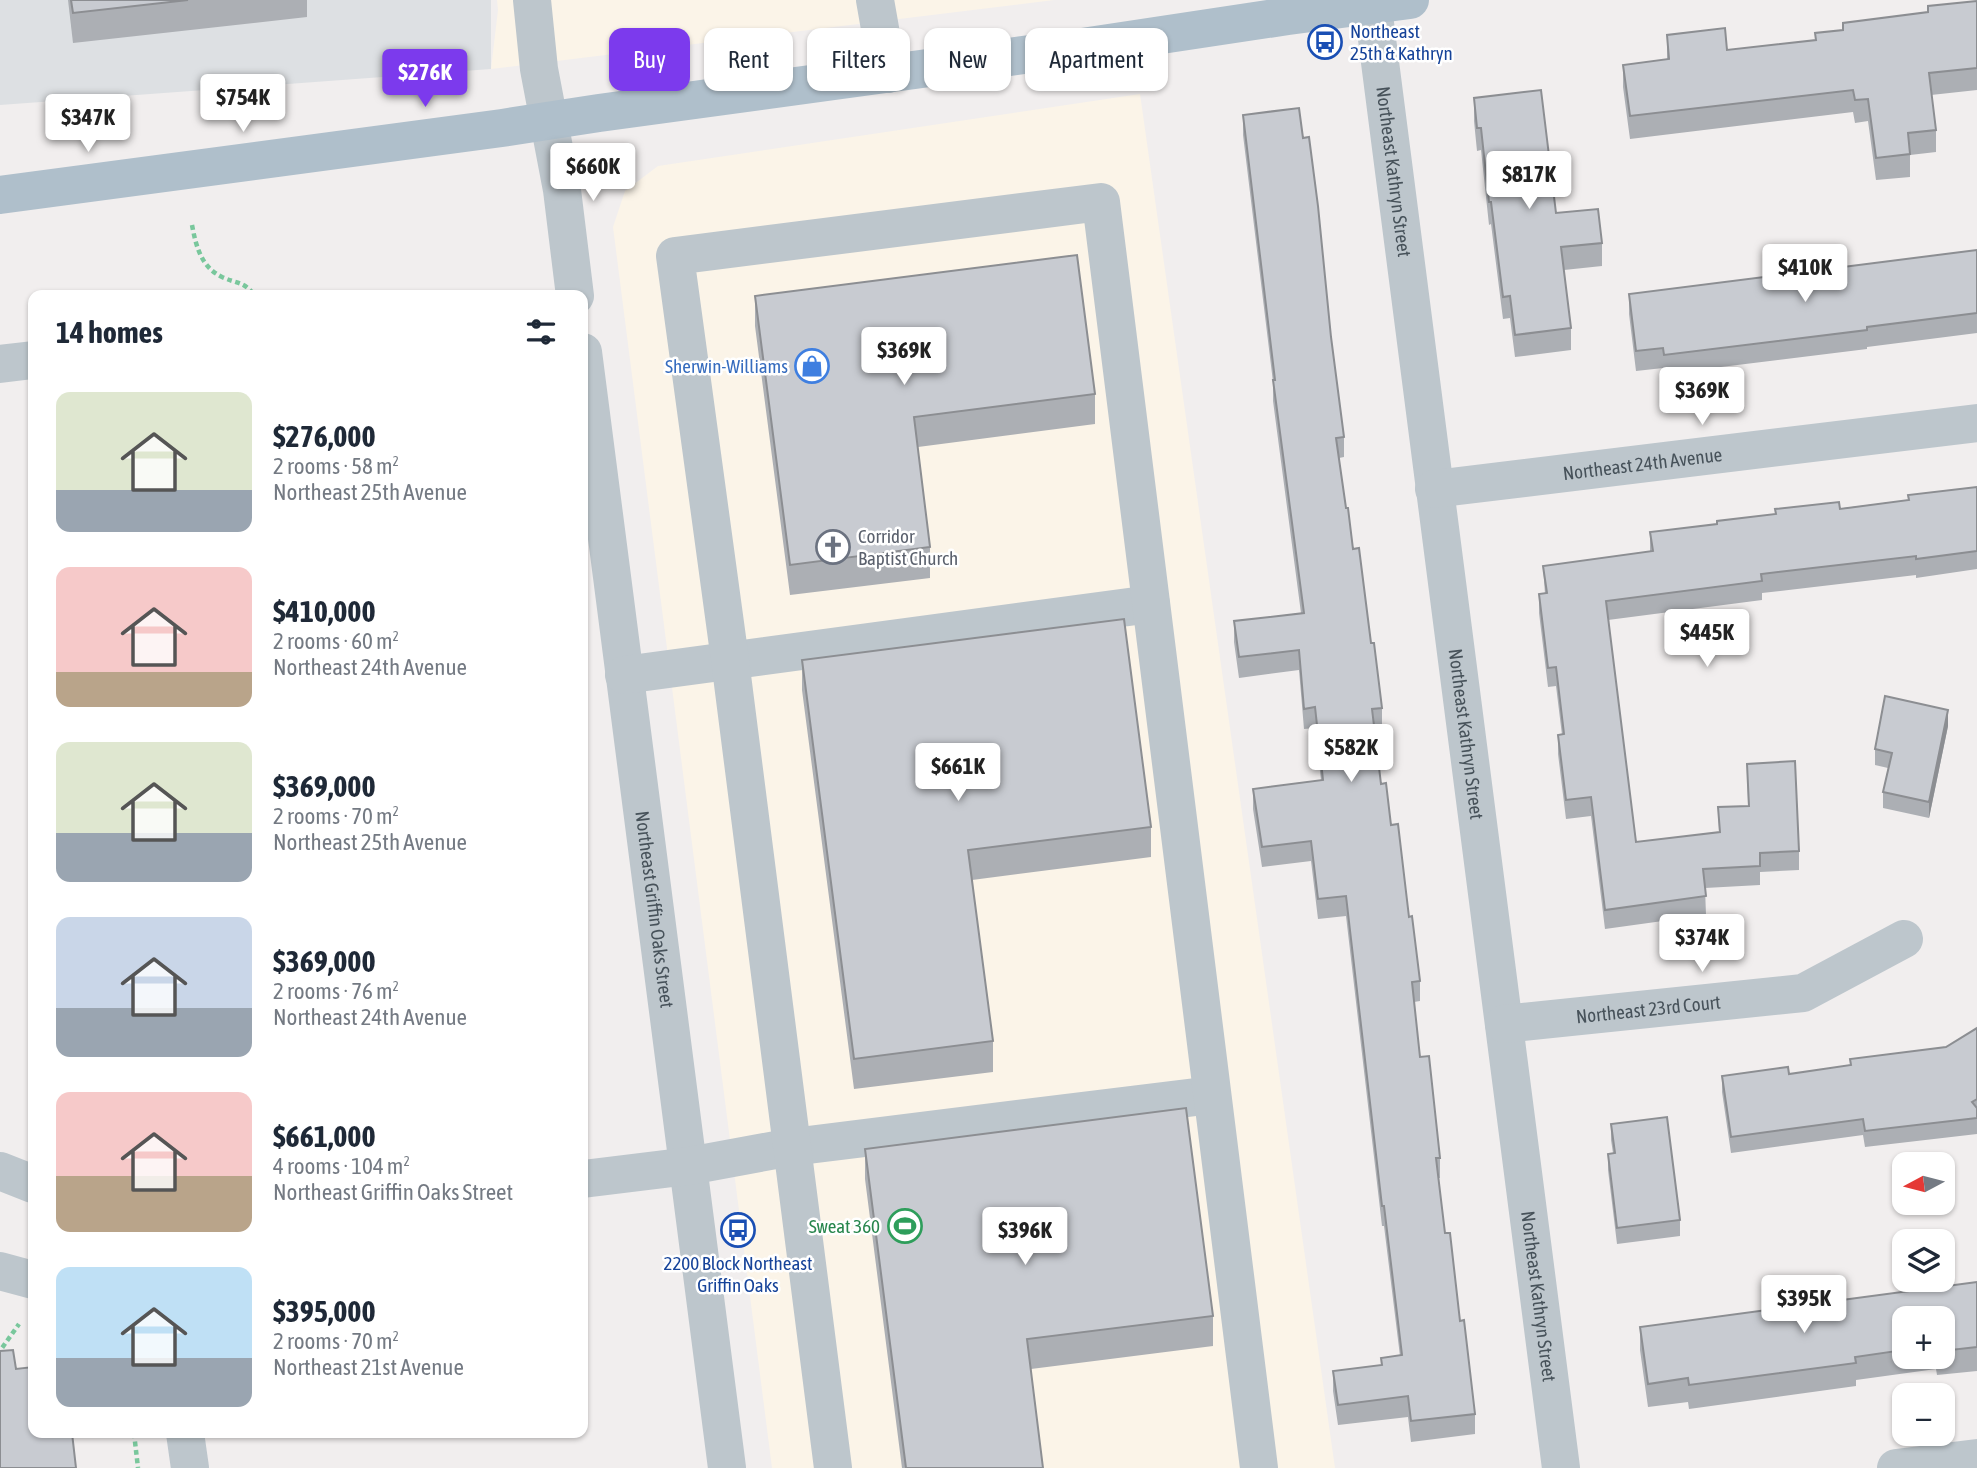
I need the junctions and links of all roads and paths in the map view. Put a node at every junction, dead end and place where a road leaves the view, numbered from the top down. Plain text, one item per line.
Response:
1 (533, 0) edge
2 (875, 0) edge
3 (1385, 2) edge
4 (880, 28) edge
5 (910, 71) edge
6 (807, 85) edge
7 (548, 121) junction
8 (0, 195) edge
9 (192, 225) dead end
10 (250, 290) edge
11 (574, 290) edge
12 (28, 361) edge
13 (0, 364) edge
14 (588, 391) edge
15 (1977, 423) edge
16 (1434, 489) junction
17 (1151, 604) junction
18 (730, 660) junction
19 (624, 675) junction
20 (1904, 939) dead end
21 (1504, 1024) junction
22 (1212, 1095) junction
23 (792, 1147) junction
24 (689, 1166) junction
25 (0, 1171) edge
26 (588, 1179) edge
27 (28, 1182) edge
28 (0, 1271) edge
29 (28, 1279) edge
30 (19, 1324) dead end
31 (5, 1367) edge
32 (135, 1438) edge
33 (186, 1438) edge
34 (1977, 1458) edge
35 (138, 1468) edge
36 (190, 1468) edge
37 (727, 1468) edge
38 (833, 1468) edge
39 (1259, 1468) edge
40 (1560, 1468) edge
41 (1896, 1468) edge

1 - 7 street
2 - 4 street
3 - 5 main road
3 - 16 street, Northeast Kathryn Street
6 - 7 main road
7 - 8 main road
7 - 11 street
9 - 10 path
12 - 13 street
14 - 19 street, Northeast Griffin Oaks Street
15 - 16 street, Northeast 24th Avenue
16 - 21 street, Northeast Kathryn Street
17 - 18 street
17 - 18 street
17 - 22 street
18 - 19 street
18 - 23 street
19 - 24 street, Northeast Griffin Oaks Street
20 - 21 street, Northeast 23rd Court
21 - 40 street, Northeast Kathryn Street
22 - 23 street
22 - 39 street
23 - 24 street
23 - 38 street
24 - 26 street
24 - 37 street, Northeast Griffin Oaks Street
25 - 27 street
28 - 29 street
30 - 31 path
32 - 35 path
33 - 36 street
34 - 41 street

